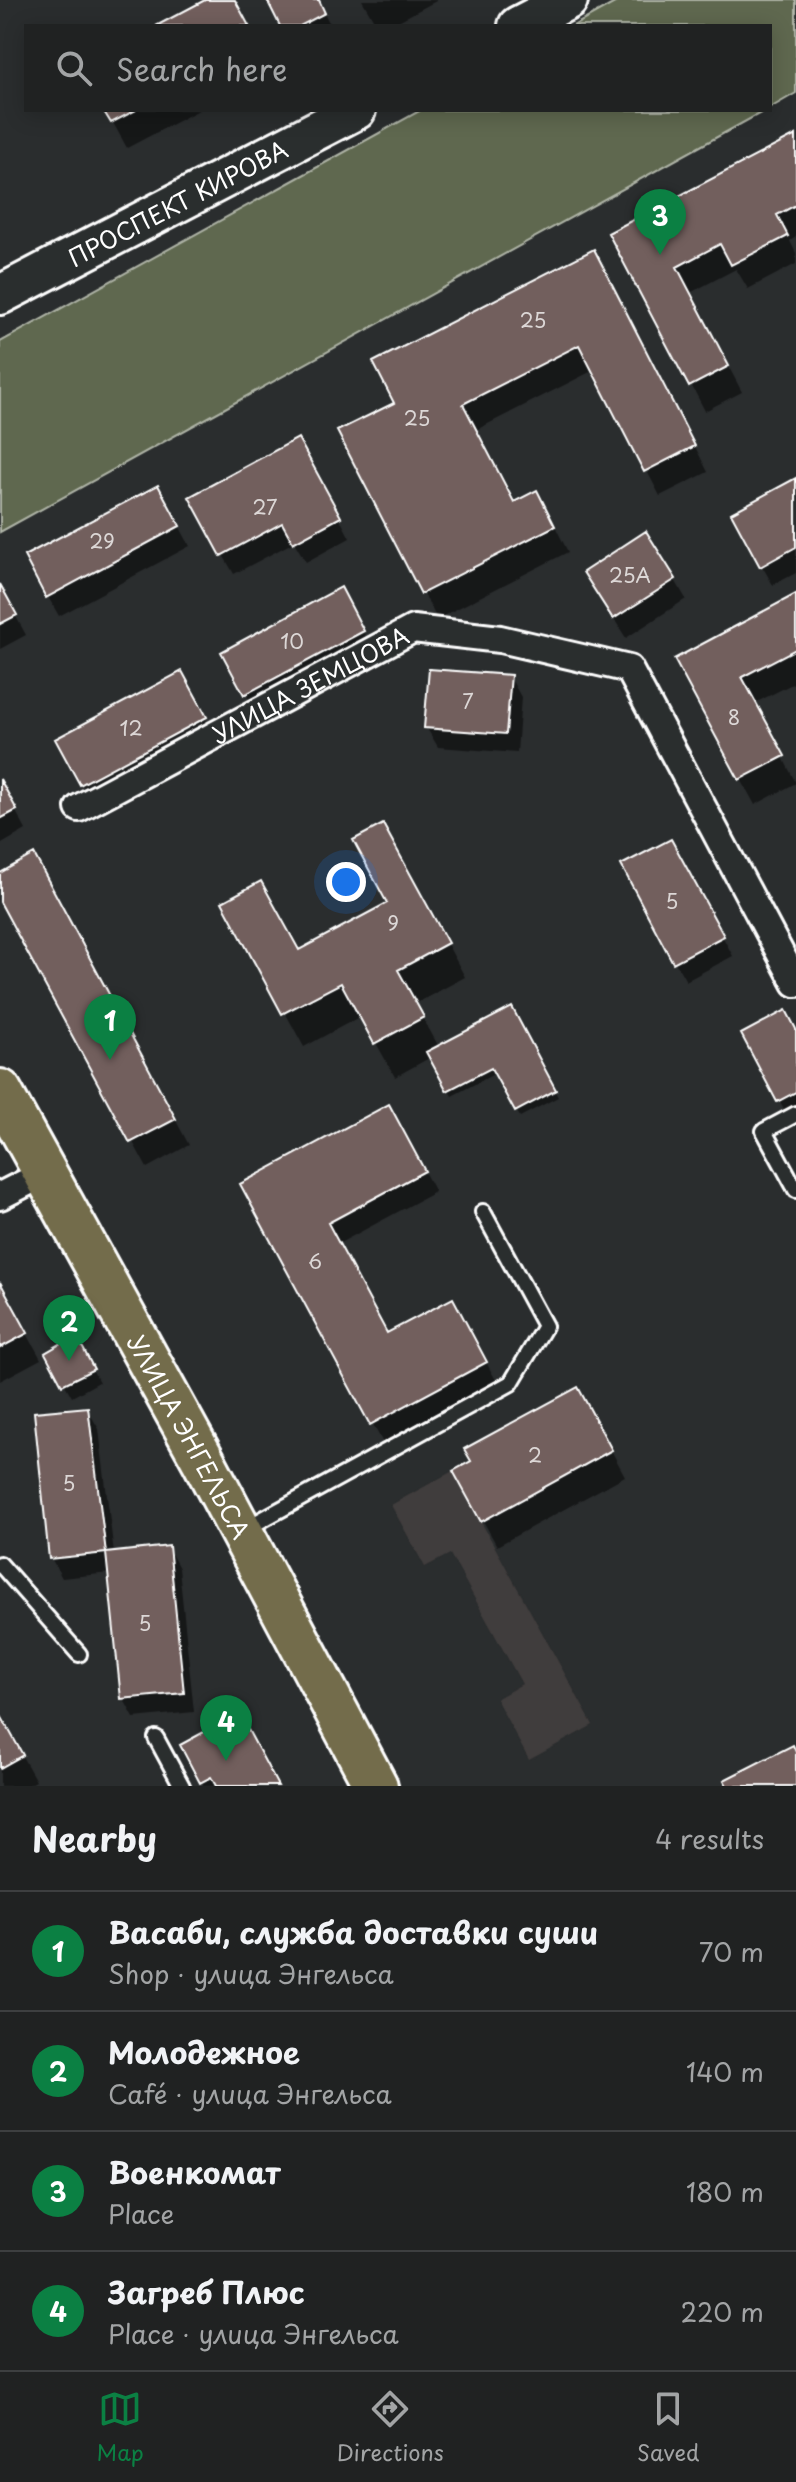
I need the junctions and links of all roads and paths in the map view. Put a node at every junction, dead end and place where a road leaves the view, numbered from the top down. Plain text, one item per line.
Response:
1 (568, 0) edge
2 (522, 24) edge
3 (352, 112) edge
4 (0, 295) edge
5 (79, 808) dead end
6 (796, 983) edge
7 (0, 1091) edge
8 (796, 1114) edge
9 (45, 1173) junction
10 (796, 1190) edge
11 (0, 1196) edge
12 (483, 1212) dead end
13 (241, 1531) junction
14 (0, 1564) edge
15 (79, 1654) dead end
16 (156, 1738) dead end
17 (182, 1786) edge
18 (376, 1786) edge

1 - 2 street
3 - 4 street, ПРОСПЕКТ КИРОВА
5 - 6 street, УЛИЦА ЗЕМЦОВА
7 - 9 main road, УЛИЦА ЭНГЕЛЬСА
8 - 10 lane
9 - 11 street
9 - 13 main road, УЛИЦА ЭНГЕЛЬСА
12 - 13 lane
13 - 18 main road, УЛИЦА ЭНГЕЛЬСА
14 - 15 lane
16 - 17 lane

